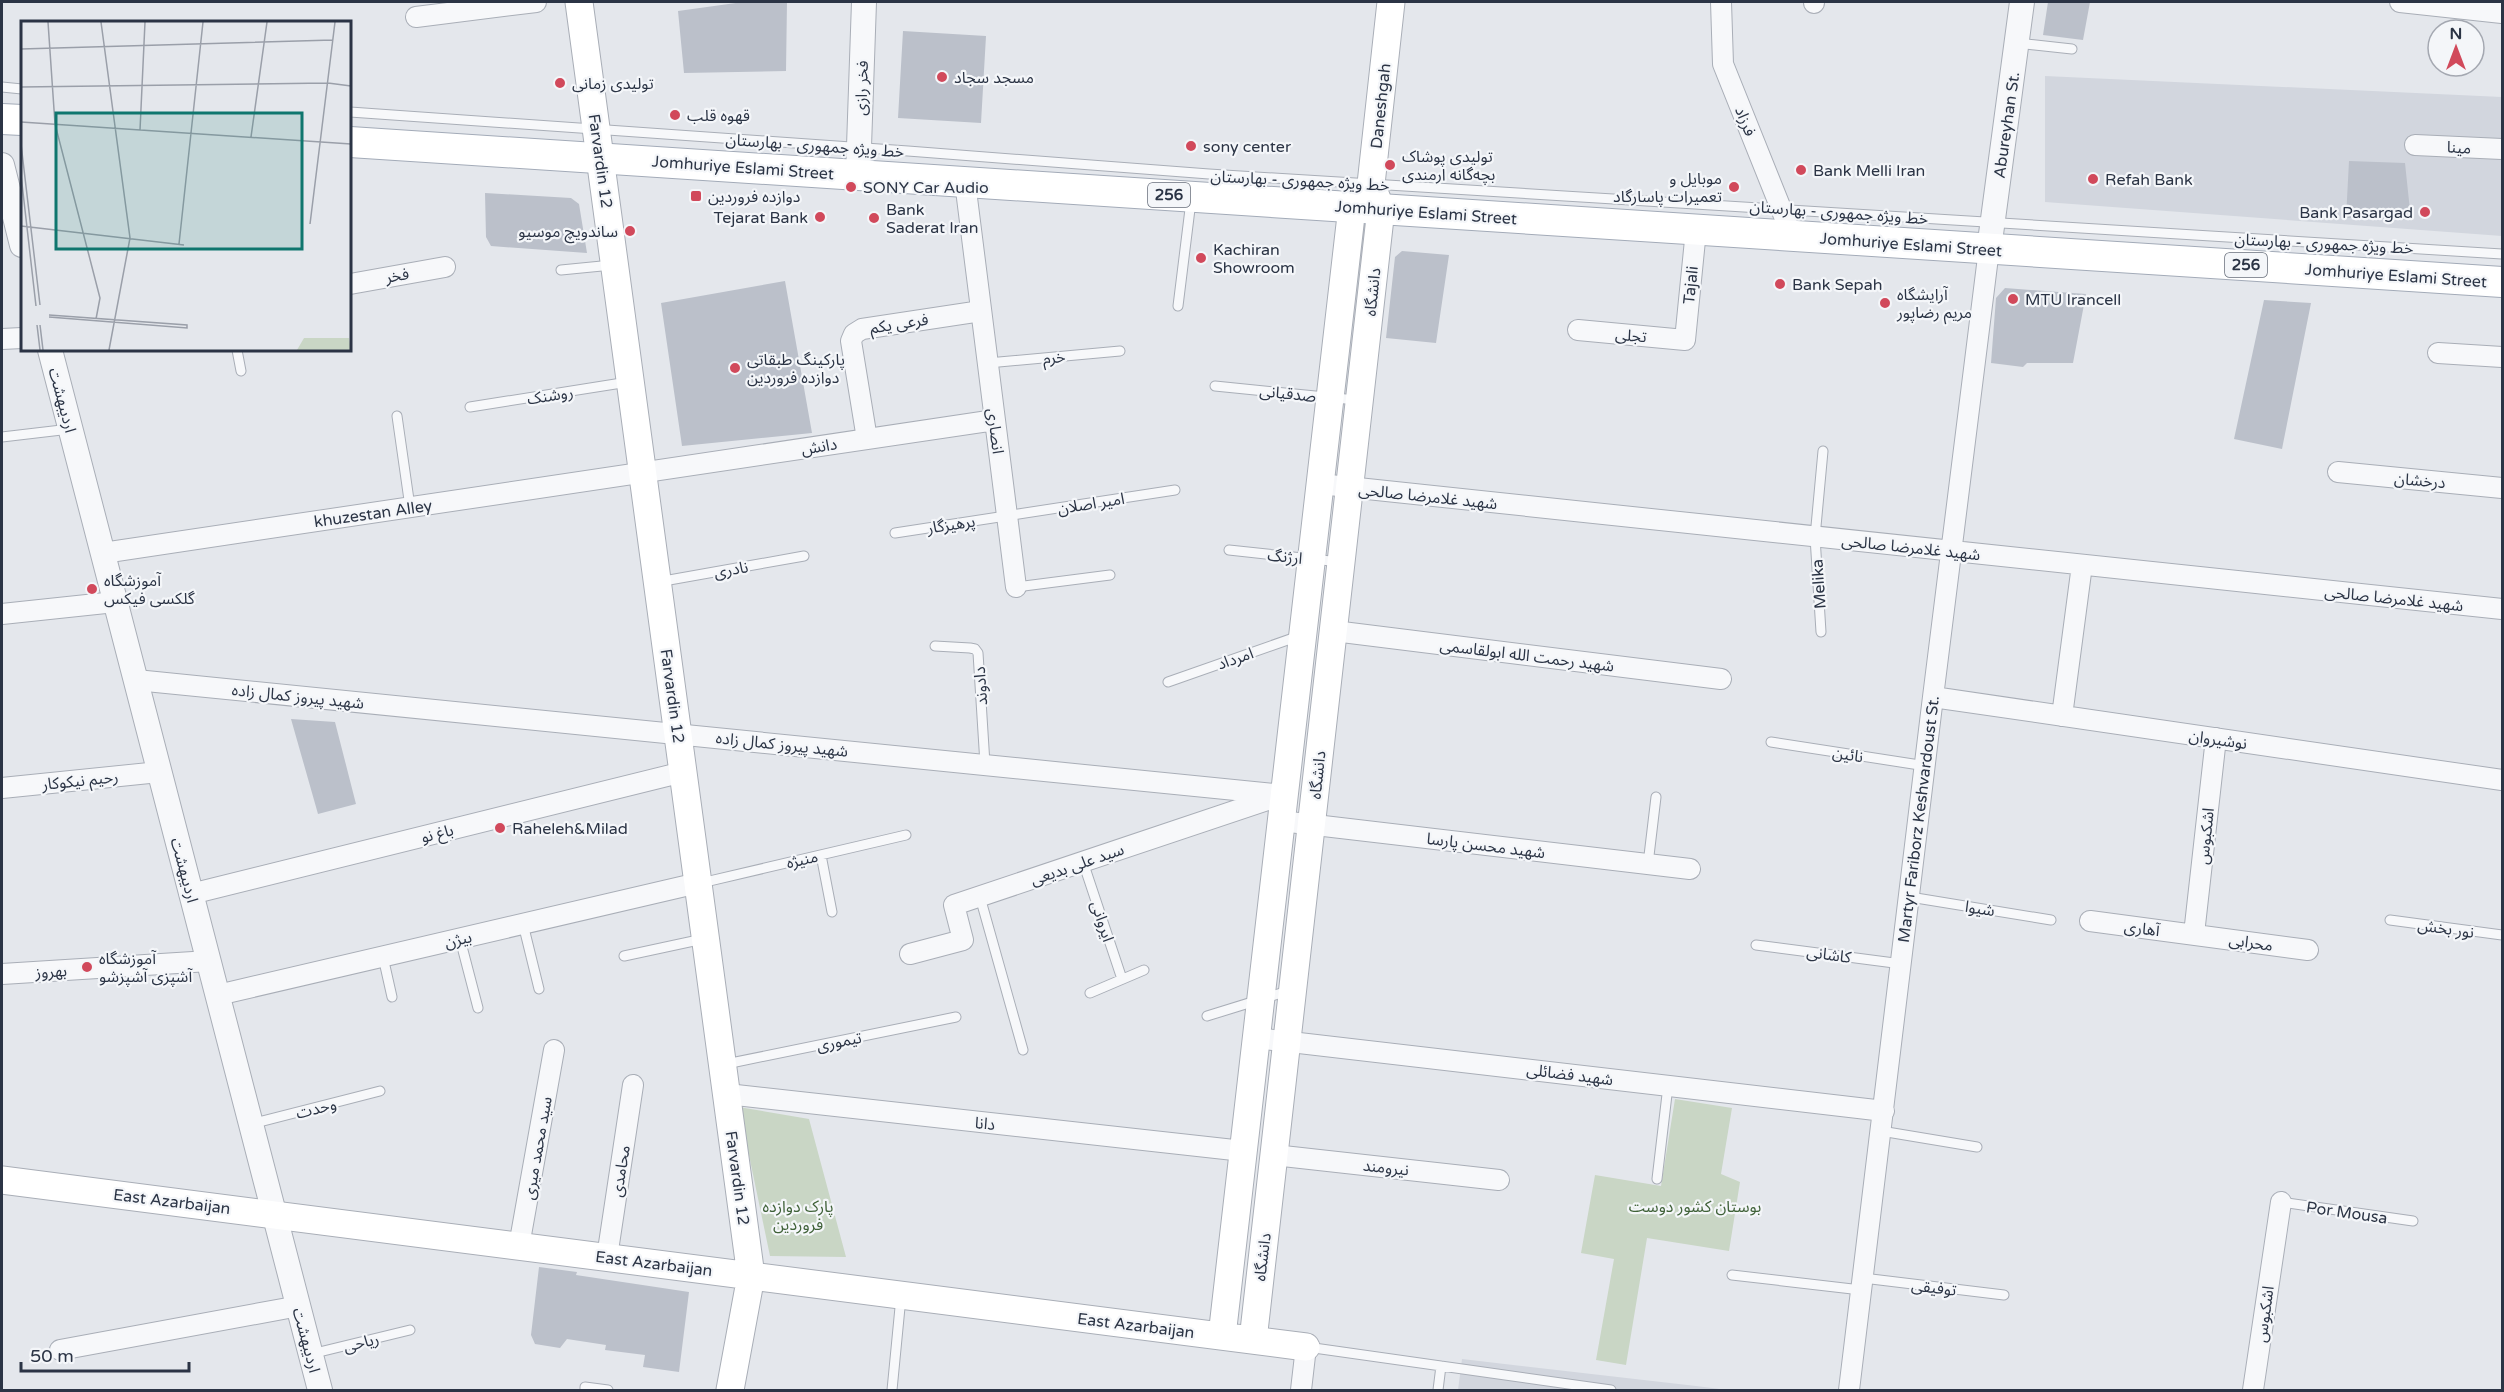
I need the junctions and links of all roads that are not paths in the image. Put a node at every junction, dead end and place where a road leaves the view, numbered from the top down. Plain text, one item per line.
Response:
1 (536, 2) edge
2 (579, 2) edge
3 (864, 2) edge
4 (1391, 2) edge
5 (1721, 2) edge
6 (2022, 2) edge
7 (2400, 2) edge
8 (2502, 14) edge
9 (416, 17) dead end
10 (2017, 43) junction
11 (2072, 50) dead end
12 (2, 87) edge
13 (21, 89) edge
14 (351, 112) edge
15 (2, 119) edge
16 (21, 120) edge
17 (351, 142) edge
18 (599, 144) junction
19 (2415, 145) dead end
20 (2502, 149) edge
21 (858, 161) junction
22 (2, 165) edge
23 (965, 182) junction
24 (1191, 197) junction
25 (1376, 197) junction
26 (1352, 207) junction
27 (1782, 208) junction
28 (1696, 230) junction
29 (1792, 236) junction
30 (1991, 236) junction
31 (21, 241) edge
32 (2502, 254) edge
33 (615, 265) junction
34 (445, 267) dead end
35 (561, 270) dead end
36 (2502, 282) edge
37 (351, 284) edge
38 (1178, 306) dead end
39 (981, 310) junction
40 (1578, 330) dead end
41 (21, 338) edge
42 (2, 339) edge
43 (50, 351) edge
44 (237, 351) edge
45 (1120, 351) dead end
46 (2438, 353) dead end
47 (2502, 357) edge
48 (988, 363) junction
49 (241, 371) dead end
50 (630, 382) junction
51 (1215, 386) dead end
52 (1330, 397) junction
53 (1360, 400) junction
54 (470, 408) dead end
55 (397, 416) dead end
56 (995, 420) junction
57 (70, 429) junction
58 (2, 437) edge
59 (867, 439) junction
60 (1823, 451) dead end
61 (2338, 472) dead end
62 (643, 473) junction
63 (1320, 484) junction
64 (1350, 487) junction
65 (2502, 488) edge
66 (1175, 490) dead end
67 (410, 507) junction
68 (1007, 516) junction
69 (894, 533) dead end
70 (1815, 537) junction
71 (1228, 550) dead end
72 (1952, 551) junction
73 (103, 553) junction
74 (804, 556) dead end
75 (1311, 558) junction
76 (1341, 562) junction
77 (2082, 565) junction
78 (1110, 574) dead end
79 (657, 582) junction
80 (1016, 587) joint
81 (115, 602) junction
82 (2502, 609) edge
83 (2, 614) edge
84 (1334, 631) junction
85 (1821, 632) dead end
86 (1302, 634) junction
87 (935, 646) dead end
88 (1721, 679) dead end
89 (136, 680) junction
90 (1168, 682) dead end
91 (1933, 697) junction
92 (2062, 716) junction
93 (678, 733) junction
94 (2216, 738) junction
95 (1771, 742) dead end
96 (986, 764) junction
97 (1926, 766) junction
98 (159, 772) junction
99 (683, 772) junction
100 (2502, 780) edge
101 (2, 788) edge
102 (1284, 795) junction
103 (1656, 797) dead end
104 (1313, 811) junction
105 (1281, 821) junction
106 (906, 835) dead end
107 (821, 855) junction
108 (1083, 862) junction
109 (1648, 864) junction
110 (1690, 869) dead end
111 (698, 883) junction
112 (191, 894) junction
113 (980, 897) junction
114 (1910, 897) junction
115 (832, 912) dead end
116 (2051, 920) dead end
117 (2390, 920) dead end
118 (2090, 921) dead end
119 (523, 924) junction
120 (2194, 934) junction
121 (2502, 935) edge
122 (706, 938) junction
123 (460, 939) junction
124 (1756, 945) dead end
125 (2308, 951) dead end
126 (910, 954) dead end
127 (624, 956) dead end
128 (383, 957) junction
129 (209, 961) junction
130 (1902, 964) junction
131 (1144, 970) dead end
132 (2, 974) edge
133 (1122, 979) junction
134 (538, 989) dead end
135 (1293, 989) junction
136 (1090, 993) dead end
137 (218, 995) junction
138 (392, 998) dead end
139 (1260, 998) junction
140 (478, 1008) dead end
141 (1207, 1016) dead end
142 (956, 1017) dead end
143 (1256, 1038) junction
144 (1287, 1040) junction
145 (554, 1050) dead end
146 (1023, 1050) dead end
147 (723, 1064) junction
148 (633, 1085) dead end
149 (1668, 1086) junction
150 (380, 1092) dead end
151 (727, 1094) junction
152 (1884, 1111) junction
153 (251, 1124) junction
154 (1881, 1131) junction
155 (1977, 1147) dead end
156 (1243, 1151) junction
157 (1274, 1155) junction
158 (1657, 1179) dead end
159 (2, 1180) edge
160 (1499, 1180) dead end
161 (2281, 1202) joint
162 (274, 1215) junction
163 (2413, 1221) dead end
164 (519, 1246) junction
165 (607, 1257) junction
166 (1732, 1275) dead end
167 (751, 1276) junction
168 (1862, 1284) junction
169 (902, 1295) junction
170 (2004, 1296) dead end
171 (298, 1306) junction
172 (411, 1330) dead end
173 (1222, 1336) junction
174 (1253, 1340) junction
175 (1306, 1347) junction
176 (60, 1350) dead end
177 (311, 1354) junction
178 (1441, 1366) junction
179 (320, 1390) edge
180 (585, 1390) edge
181 (608, 1390) edge
182 (729, 1390) edge
183 (892, 1390) edge
184 (1301, 1390) edge
185 (1438, 1390) edge
186 (1611, 1390) edge
187 (1849, 1390) edge
188 (2253, 1390) edge

1 - 9 street
2 - 18 main road, Farvardin 12
3 - 21 street, فخر رازی
4 - 25 main road, Daneshgah
5 - 27 street, فرزاد
6 - 10 street, Abureyhan St.
7 - 8 street
10 - 11 lane
10 - 30 street, Abureyhan St.
12 - 13 lane
14 - 18 lane
15 - 16 main road
17 - 18 main road, Jomhuriye Eslami Street / 256
18 - 21 main road, Jomhuriye Eslami Street / 256
18 - 33 main road, Farvardin 12
19 - 20 street, مینا
21 - 23 main road, Jomhuriye Eslami Street / 256
21 - 25 lane, خط ویژه جمهوری - بهارستان
22 - 31 street
23 - 24 main road, Jomhuriye Eslami Street / 256
23 - 39 street, انصاری
24 - 26 main road, Jomhuriye Eslami Street / 256
24 - 38 lane
25 - 26 main road, Jomhuriye Eslami Street / 256
25 - 27 lane, خط ویژه جمهوری - بهارستان
25 - 28 main road, Jomhuriye Eslami Street / 256
25 - 53 main road, دانشگاه
26 - 52 main road, دانشگاه
27 - 29 street, فرزاد
27 - 30 lane, خط ویژه جمهوری - بهارستان
28 - 29 main road, Jomhuriye Eslami Street / 256
28 - 40 street, Tajali
29 - 30 main road, Jomhuriye Eslami Street / 256
30 - 32 lane, خط ویژه جمهوری - بهارستان
30 - 36 main road, Jomhuriye Eslami Street / 256
30 - 72 street, Martyr Fariborz Keshvardoust St.
33 - 35 lane
33 - 50 main road, Farvardin 12
34 - 37 street, فخر
39 - 48 street, انصاری
39 - 59 street, فرعی یکم
41 - 42 street
43 - 57 street, اردیبهشت
44 - 49 lane
45 - 48 lane, خرم
46 - 47 street
48 - 56 street, انصاری
50 - 54 lane, روشنک
50 - 62 main road, Farvardin 12
51 - 52 lane, صدقیانی
52 - 53 lane, صدقیانی
52 - 63 main road, دانشگاه
53 - 64 main road, دانشگاه
55 - 67 lane
56 - 59 street, دانش
56 - 68 street, انصاری
57 - 58 lane
57 - 73 street, اردیبهشت
59 - 62 street, دانش
60 - 70 lane, Melika
61 - 65 street, درخشان
62 - 67 street, khuzestan Alley
62 - 79 main road, Farvardin 12
63 - 64 street, شهید غلامرضا صالحی
63 - 75 main road, دانشگاه
64 - 70 street, شهید غلامرضا صالحی
64 - 76 main road, دانشگاه
66 - 68 lane, امیر اصلان
67 - 73 street, khuzestan Alley
68 - 69 lane, پرهیزگار
68 - 80 street, انصاری
70 - 72 street, شهید غلامرضا صالحی
70 - 85 lane, Melika
71 - 75 lane, ارژنگ
72 - 77 street, شهید غلامرضا صالحی
72 - 91 street, Martyr Fariborz Keshvardoust St.
73 - 81 street, اردیبهشت
74 - 79 lane, نادری
75 - 76 lane, ارژنگ
75 - 86 main road, دانشگاه
76 - 84 main road, دانشگاه
77 - 82 street, شهید غلامرضا صالحی
77 - 92 street
78 - 80 lane, انصاری
79 - 93 main road, Farvardin 12
81 - 83 street
81 - 89 street, اردیبهشت
84 - 86 main road
84 - 88 street, شهید رحمت الله ابولقاسمی
84 - 104 main road, دانشگاه
86 - 90 lane, امرداد
86 - 102 main road, دانشگاه
87 - 96 lane, دادوند
89 - 93 street, شهید پیروز کمال زاده
89 - 98 street, اردیبهشت
91 - 92 street, نوشیروان
91 - 97 street, Martyr Fariborz Keshvardoust St.
92 - 94 street, نوشیروان
93 - 96 street, شهید پیروز کمال زاده
93 - 99 main road, Farvardin 12
94 - 100 street, نوشیروان
94 - 120 street, اشکبوس
95 - 97 lane, نائین
96 - 102 street, شهید پیروز کمال زاده
97 - 114 street, Martyr Fariborz Keshvardoust St.
98 - 101 street, رحیم نیکوکار
98 - 112 street, اردیبهشت
99 - 111 main road, Farvardin 12
99 - 112 street, باغ نو
102 - 104 main road
102 - 105 main road, دانشگاه
102 - 108 street, سید علی بدیعی
103 - 109 lane
104 - 105 street, شهید محسن پارسا
104 - 109 street, شهید محسن پارسا
104 - 135 main road, دانشگاه
105 - 139 main road, دانشگاه
106 - 107 lane, منیژه
107 - 111 lane, منیژه
107 - 115 lane
108 - 113 street, سید علی بدیعی
108 - 133 lane, ایروانی
109 - 110 street, شهید محسن پارسا
111 - 119 street, بیژن
111 - 122 main road, Farvardin 12
112 - 129 street, اردیبهشت
113 - 126 street, سید علی بدیعی
113 - 146 lane
114 - 116 lane, شیوا
114 - 130 street, Martyr Fariborz Keshvardoust St.
117 - 121 lane, نور بخش
118 - 120 street, آهاری
119 - 123 street, بیژن
119 - 134 lane
120 - 125 street, محرابی
122 - 127 lane
122 - 147 main road, Farvardin 12
123 - 128 street, بیژن
123 - 140 lane
124 - 130 lane, کاشانی
128 - 137 street, بیژن
128 - 138 lane
129 - 132 street, بهروز
129 - 137 street, اردیبهشت
130 - 152 street, Martyr Fariborz Keshvardoust St.
131 - 133 lane
133 - 136 lane
135 - 139 lane
135 - 144 main road, دانشگاه
137 - 153 street, اردیبهشت
139 - 141 lane
139 - 143 main road, دانشگاه
142 - 147 lane, تیموری
143 - 144 street, شهید فضائلی
143 - 156 main road, دانشگاه
144 - 149 street, شهید فضائلی
144 - 157 main road, دانشگاه
145 - 164 street, سید محمد میری
147 - 151 main road, Farvardin 12
148 - 165 street, محامدی
149 - 152 street, شهید فضائلی
149 - 158 lane
150 - 153 lane, وحدت
151 - 156 street, دانا
151 - 167 main road, Farvardin 12
152 - 154 street, Martyr Fariborz Keshvardoust St.
153 - 162 street, اردیبهشت
154 - 155 lane
154 - 168 street, Martyr Fariborz Keshvardoust St.
156 - 157 main road
156 - 173 main road, دانشگاه
157 - 160 street, نیرومند
157 - 174 main road, دانشگاه
159 - 162 main road, East Azarbaijan
161 - 163 lane, Por Mousa
161 - 188 street, اشکبوس
162 - 164 main road, East Azarbaijan
162 - 171 street, اردیبهشت
164 - 165 main road, East Azarbaijan
165 - 167 main road, East Azarbaijan
166 - 168 lane, توفیقی
167 - 169 main road, East Azarbaijan
167 - 182 main road, Farvardin 12
168 - 170 lane, توفیقی
168 - 187 street, Martyr Fariborz Keshvardoust St.
169 - 173 main road, East Azarbaijan
169 - 183 lane
171 - 176 street
171 - 177 street, اردیبهشت
172 - 177 lane, ریاحی
173 - 174 main road, East Azarbaijan
174 - 175 main road, East Azarbaijan
175 - 178 lane
175 - 184 street
177 - 179 street, اردیبهشت
178 - 185 lane
178 - 186 lane
180 - 181 lane

